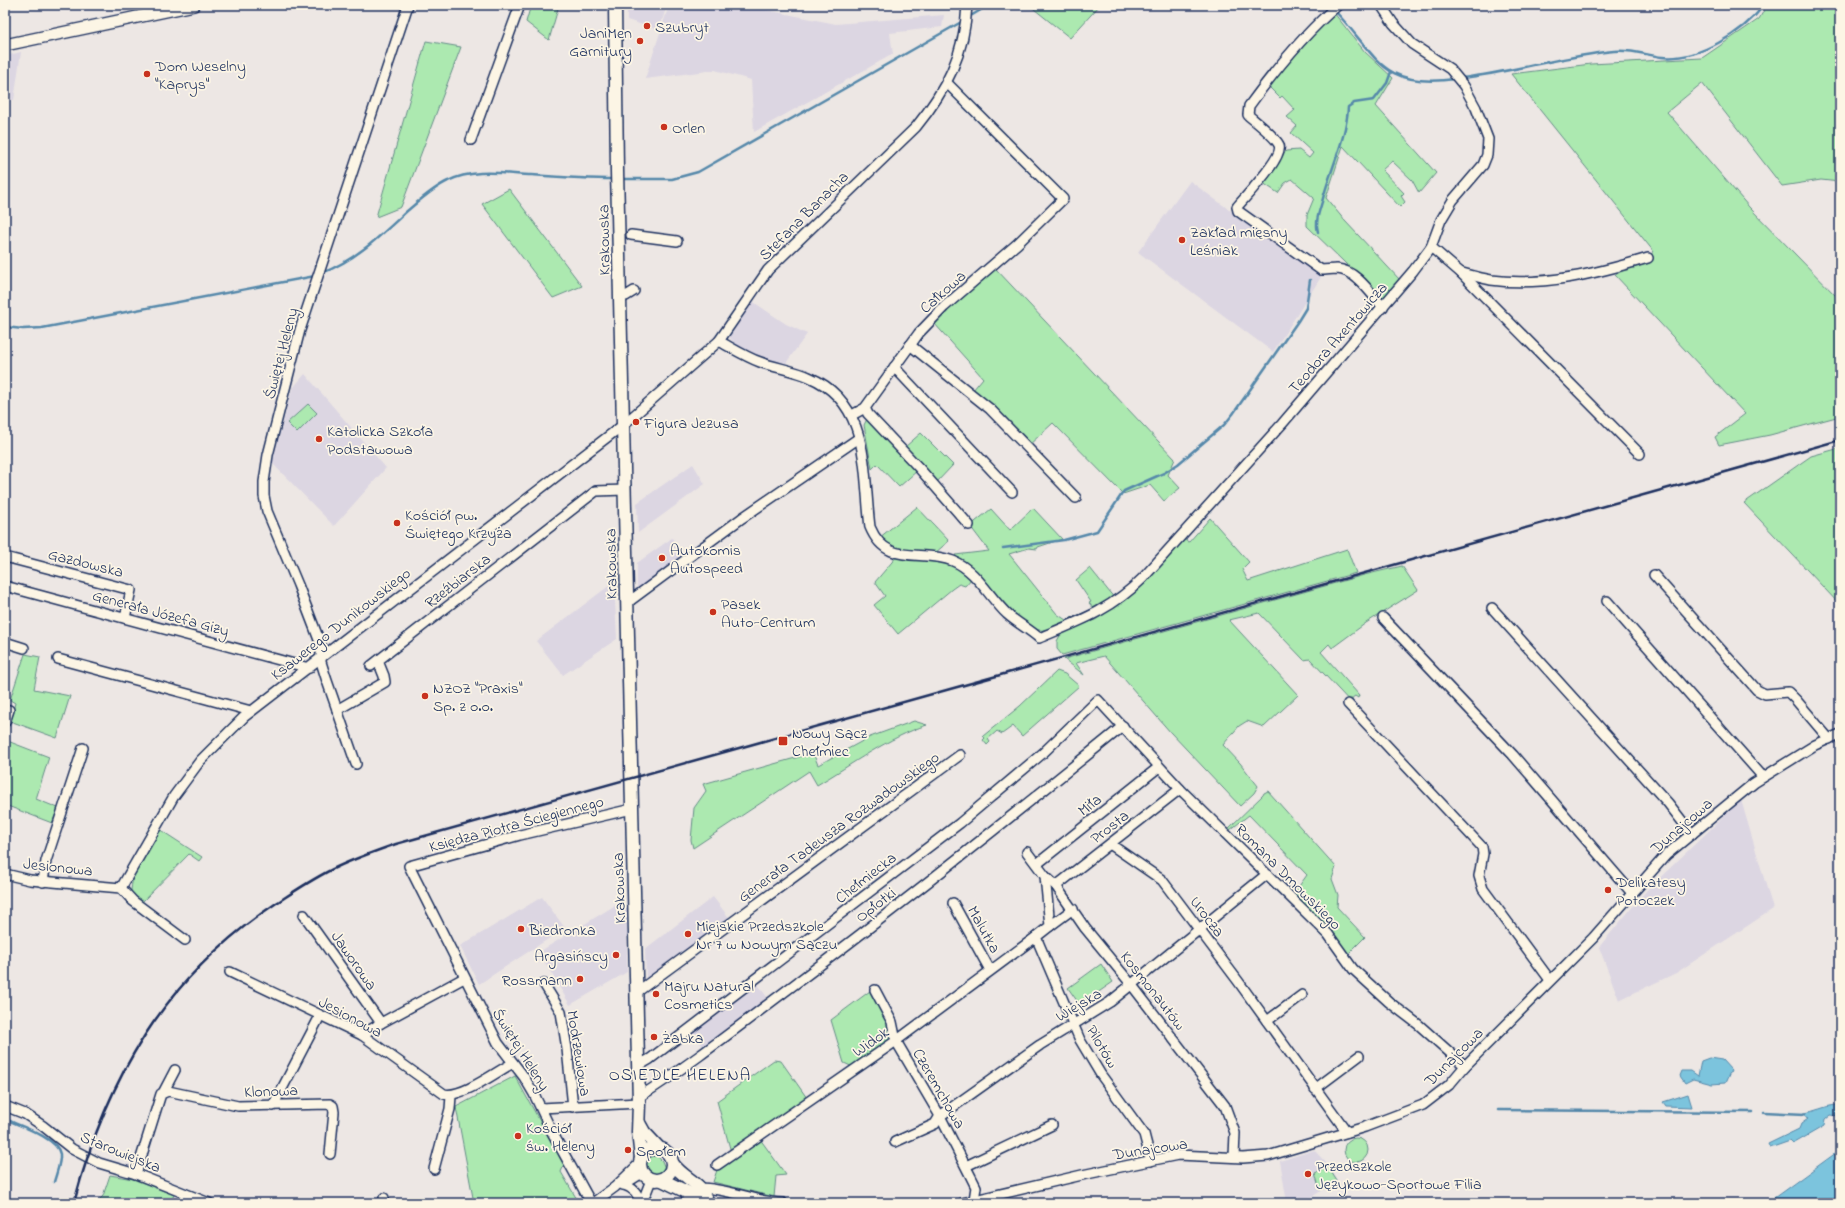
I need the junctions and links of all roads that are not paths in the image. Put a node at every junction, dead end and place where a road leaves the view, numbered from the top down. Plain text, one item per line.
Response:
1 (194, 5) edge
2 (408, 5) edge
3 (520, 5) edge
4 (615, 5) edge
5 (967, 5) edge
6 (1381, 5) edge
7 (1337, 6) edge
8 (5, 45) edge
9 (947, 83) junction
10 (471, 140) dead end
11 (631, 235) dead end
12 (677, 242) dead end
13 (1431, 247) junction
14 (1648, 258) dead end
15 (1461, 273) junction
16 (1383, 307) junction
17 (719, 341) junction
18 (910, 345) junction
19 (894, 367) junction
20 (865, 408) junction
21 (852, 415) junction
22 (623, 425) junction
23 (859, 438) junction
24 (1640, 454) dead end
25 (625, 490) junction
26 (1012, 492) dead end
27 (1076, 498) dead end
28 (969, 525) dead end
29 (5, 557) edge
30 (1654, 575) dead end
31 (5, 586) edge
32 (1607, 602) dead end
33 (627, 603) junction
34 (1492, 608) dead end
35 (125, 618) junction
36 (1383, 618) dead end
37 (5, 642) edge
38 (24, 648) dead end
39 (58, 658) dead end
40 (322, 658) junction
41 (309, 668) junction
42 (1098, 700) joint
43 (1348, 704) dead end
44 (9, 710) dead end
45 (337, 710) junction
46 (251, 711) junction
47 (5, 722) edge
48 (1123, 726) junction
49 (1840, 734) edge
50 (1829, 739) junction
51 (83, 748) dead end
52 (960, 755) dead end
53 (356, 764) dead end
54 (1160, 768) junction
55 (1763, 777) junction
56 (1180, 789) junction
57 (632, 809) junction
58 (1692, 834) junction
59 (1110, 844) junction
60 (1027, 852) dead end
61 (1037, 864) junction
62 (409, 866) joint
63 (5, 874) edge
64 (1266, 874) junction
65 (1045, 876) junction
66 (43, 882) junction
67 (1056, 886) junction
68 (121, 888) junction
69 (1632, 893) junction
70 (954, 903) dead end
71 (1072, 909) junction
72 (304, 914) dead end
73 (1050, 926) junction
74 (1199, 930) junction
75 (1036, 938) junction
76 (185, 940) dead end
77 (990, 970) junction
78 (230, 972) dead end
79 (464, 978) junction
80 (1550, 980) junction
81 (544, 984) dead end
82 (1131, 984) junction
83 (875, 990) dead end
84 (637, 992) junction
85 (1302, 995) dead end
86 (320, 1016) junction
87 (1267, 1021) junction
88 (380, 1023) junction
89 (1073, 1024) junction
90 (362, 1035) junction
91 (896, 1041) junction
92 (1359, 1056) dead end
93 (513, 1063) junction
94 (638, 1066) junction
95 (1465, 1066) junction
96 (175, 1070) dead end
97 (1315, 1089) junction
98 (164, 1091) junction
99 (451, 1096) junction
100 (639, 1100) junction
101 (5, 1106) edge
102 (273, 1106) junction
103 (573, 1107) junction
104 (541, 1108) junction
105 (940, 1116) junction
106 (640, 1123) junction
107 (1052, 1125) dead end
108 (1346, 1132) junction
109 (895, 1142) dead end
110 (659, 1148) junction
111 (330, 1154) dead end
112 (1234, 1157) junction
113 (1151, 1161) junction
114 (673, 1164) junction
115 (717, 1165) dead end
116 (966, 1166) junction
117 (434, 1169) dead end
118 (647, 1171) junction
119 (136, 1174) junction
120 (620, 1186) junction
121 (704, 1196) edge
122 (687, 1198) edge
123 (753, 1199) junction
124 (974, 1200) junction
125 (209, 1203) edge
126 (592, 1203) edge
127 (642, 1203) edge
128 (742, 1203) edge
129 (772, 1203) edge
130 (783, 1203) edge
131 (962, 1203) edge

1 - 8 street
2 - 40 street, Świętej Heleny
3 - 10 street
4 - 22 main road, Krakowska
5 - 9 street, Stefana Banacha
6 - 13 street, Teodora Axentowicza
7 - 16 street
9 - 17 street, Stefana Banacha
9 - 18 street, Całkowa
11 - 12 street
13 - 15 street
13 - 16 street, Teodora Axentowicza
14 - 15 street
15 - 24 street
16 - 23 street, Teodora Axentowicza
17 - 21 street
17 - 22 street, Stefana Banacha
18 - 19 street, Całkowa
18 - 27 street
19 - 20 street, Całkowa
19 - 26 street
20 - 21 street, Całkowa
20 - 28 street
21 - 23 street
22 - 25 main road, Krakowska
22 - 40 street, Ksawerego Dunikowskiego
23 - 33 street
25 - 33 main road, Krakowska
25 - 45 street, Rzeźbiarska
29 - 35 street, Gazdowska
30 - 50 street
31 - 35 street, Generała Józefa Gizy
32 - 55 street
33 - 57 main road, Krakowska
34 - 58 street
35 - 41 street, Generała Józefa Gizy
36 - 69 street
37 - 38 street
39 - 46 street
40 - 41 street, Ksawerego Dunikowskiego
40 - 45 street, Świętej Heleny
41 - 46 street, Ksawerego Dunikowskiego
42 - 48 street, Romana Dmowskiego
42 - 94 street, Chełmiecka
43 - 80 street
44 - 47 street
45 - 53 street, Świętej Heleny
46 - 68 street, Ksawerego Dunikowskiego
48 - 54 street, Romana Dmowskiego
48 - 100 street, Opłotki
49 - 50 street, Dunajcowa
50 - 55 street, Dunajcowa
51 - 66 street
52 - 84 street, Generała Tadeusza Rozwadowskiego
54 - 56 street, Romana Dmowskiego
54 - 61 street, Miła
55 - 58 street, Dunajcowa
56 - 59 street, Prosta
56 - 64 street, Romana Dmowskiego
57 - 62 street, Księdza Piotra Ściegiennego
57 - 84 main road, Krakowska
58 - 69 street, Dunajcowa
59 - 67 street, Prosta
59 - 74 street, Urocza
60 - 61 street, Kosmonautów
61 - 65 street, Kosmonautów
62 - 79 street, Świętej Heleny
63 - 66 street, Jesionowa
64 - 74 street, Wiejska
64 - 95 street, Romana Dmowskiego
65 - 67 street, Kosmonautów
65 - 73 street
66 - 68 street, Jesionowa
67 - 71 street, Kosmonautów
68 - 76 street
69 - 80 street, Dunajcowa
70 - 77 street, Malutka
71 - 73 street
71 - 82 street, Kosmonautów
72 - 88 street, Jaworowa
73 - 75 street
74 - 82 street, Wiejska
74 - 87 street, Urocza
75 - 77 street, Widok
75 - 89 street, Pilotów
77 - 91 street, Widok
78 - 86 street, Jesionowa
79 - 88 street
79 - 93 street, Świętej Heleny
80 - 95 street, Dunajcowa
81 - 103 street, Modrzewiowa
82 - 89 street, Wiejska
82 - 112 street, Kosmonautów
83 - 91 street, Czeremchowa
84 - 94 main road, Krakowska
85 - 87 street
86 - 90 street, Jesionowa
86 - 102 street
87 - 97 street, Urocza
88 - 90 street
89 - 105 street, Wiejska
89 - 113 street, Pilotów
90 - 99 street, Jesionowa
91 - 105 street, Czeremchowa
91 - 115 street, Widok
92 - 97 street
93 - 99 street
93 - 104 street, Świętej Heleny
94 - 100 main road, Krakowska
95 - 108 street, Dunajcowa
96 - 98 street
97 - 108 street, Urocza
98 - 102 street, Klonowa
98 - 119 street
99 - 117 street
100 - 103 street
100 - 106 main road, Krakowska
101 - 119 street, Starowiejska
102 - 111 street, Klonowa
103 - 104 street
104 - 126 street, Świętej Heleny
105 - 109 street, Wiejska
105 - 116 street, Czeremchowa
106 - 110 main road
106 - 118 main road, Krakowska
107 - 116 street
108 - 112 street, Dunajcowa
110 - 114 main road
110 - 118 main road
112 - 113 street, Dunajcowa
113 - 124 street, Dunajcowa
114 - 118 main road
114 - 121 main road
116 - 124 street, Czeremchowa
118 - 120 street
118 - 122 main road
118 - 127 street, Krakowska
119 - 125 street, Starowiejska
120 - 126 street
120 - 127 street, Krakowska
121 - 122 main road
121 - 123 street
123 - 128 street
123 - 129 street
124 - 131 street, Dunajcowa
129 - 130 street

